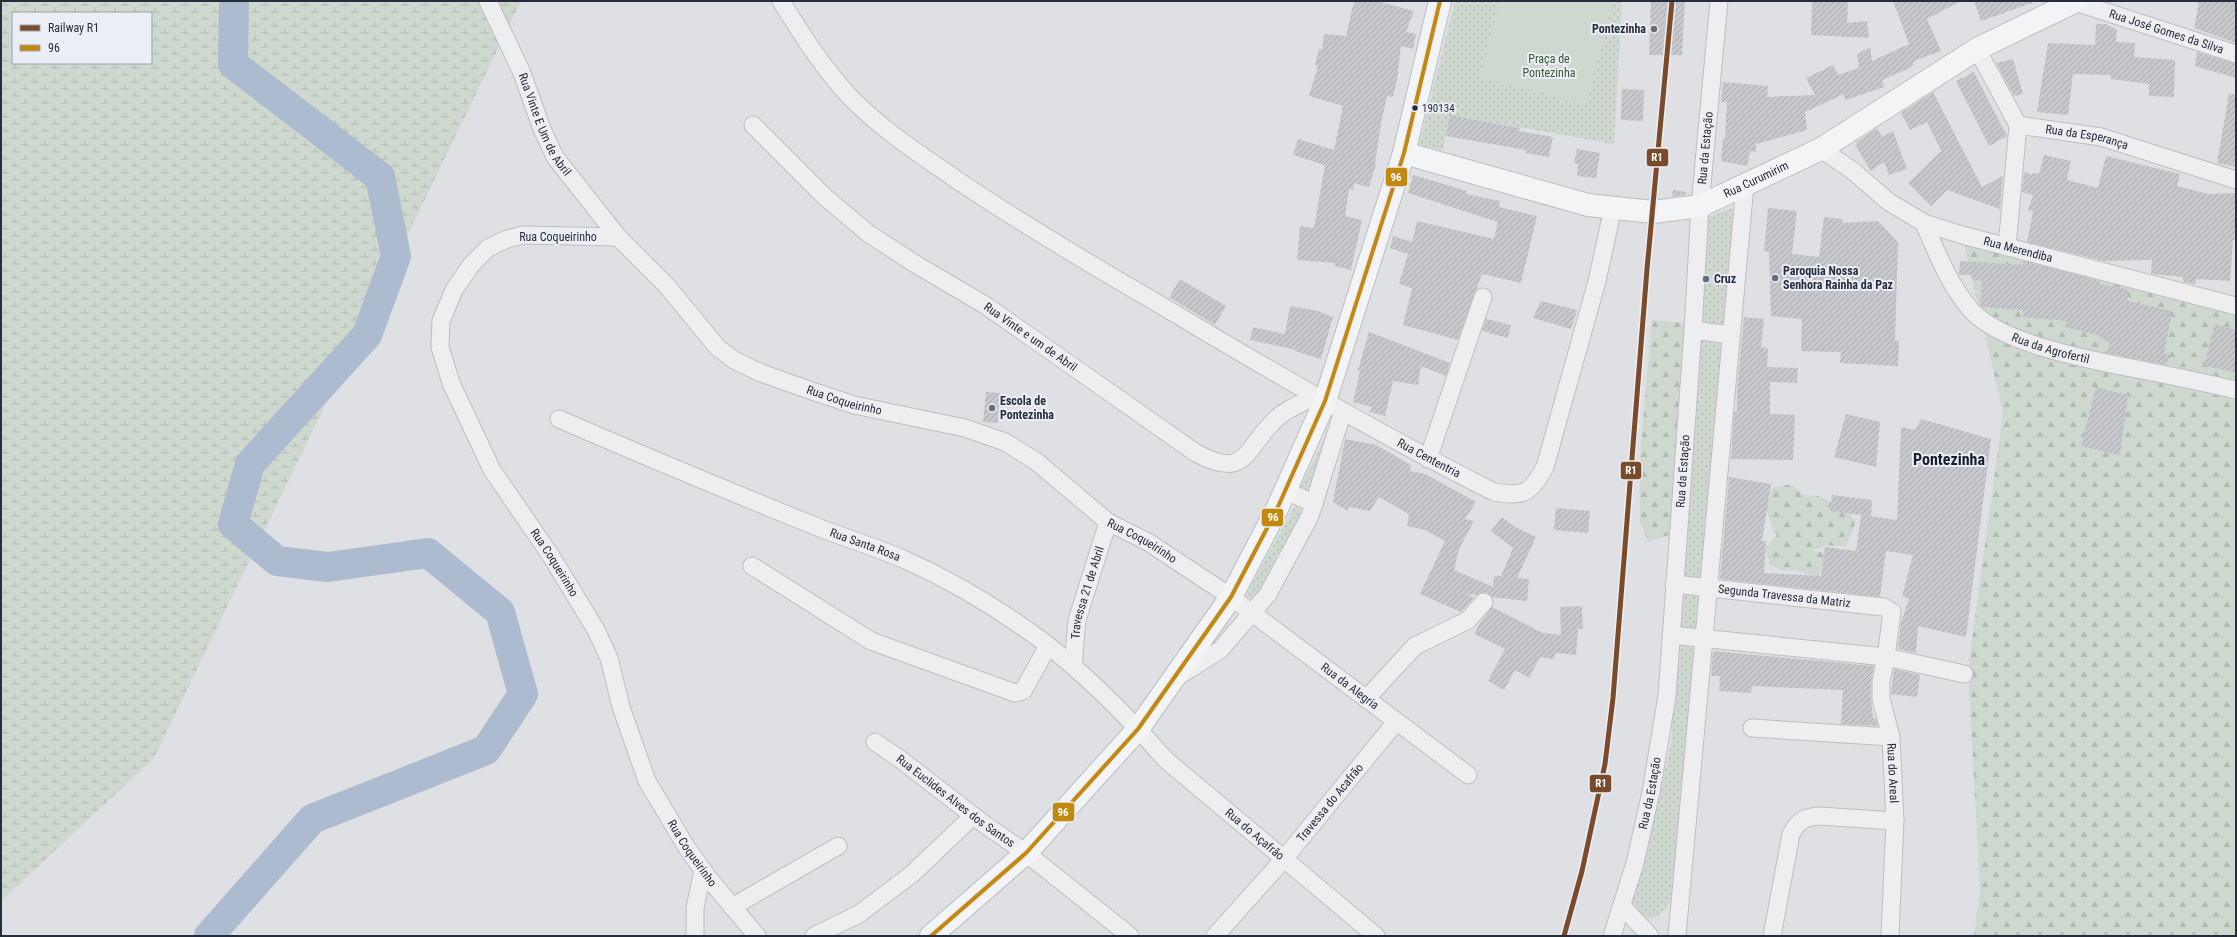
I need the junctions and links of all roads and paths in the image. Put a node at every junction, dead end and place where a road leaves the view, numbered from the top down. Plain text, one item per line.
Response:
1 (488, 1) edge
2 (781, 1) edge
3 (1440, 1) edge
4 (1719, 1) edge
5 (2075, 1) edge
6 (1978, 49) junction
7 (2236, 54) edge
8 (753, 125) dead end
9 (2018, 125) junction
10 (1820, 148) junction
11 (1404, 153) junction
12 (2236, 180) edge
13 (1745, 185) junction
14 (1700, 206) junction
15 (1613, 208) junction
16 (1924, 223) junction
17 (618, 237) junction
18 (2007, 246) junction
19 (1483, 297) dead end
20 (2236, 306) edge
21 (1693, 330) junction
22 (1731, 335) junction
23 (2236, 390) edge
24 (1328, 403) junction
25 (559, 419) dead end
26 (1428, 459) junction
27 (1285, 490) junction
28 (1314, 504) junction
29 (1108, 522) junction
30 (752, 566) dead end
31 (1674, 584) junction
32 (1710, 588) junction
33 (1231, 597) junction
34 (1484, 602) dead end
35 (1892, 612) joint
36 (1253, 614) junction
37 (1671, 635) junction
38 (1703, 639) junction
39 (1048, 646) junction
40 (1886, 657) junction
41 (1073, 666) junction
42 (1964, 674) dead end
43 (1171, 682) junction
44 (1366, 699) junction
45 (1396, 722) junction
46 (1752, 728) dead end
47 (1138, 729) junction
48 (1891, 737) junction
49 (875, 742) dead end
50 (1468, 775) dead end
51 (973, 816) junction
52 (1895, 821) junction
53 (838, 846) dead end
54 (1026, 853) junction
55 (1283, 860) junction
56 (703, 870) junction
57 (1622, 906) junction
58 (732, 907) junction
59 (695, 936) edge
60 (757, 936) edge
61 (814, 936) edge
62 (931, 936) edge
63 (1130, 936) edge
64 (1215, 936) edge
65 (1376, 936) edge
66 (1612, 936) edge
67 (1650, 936) edge
68 (1677, 936) edge
69 (1772, 936) edge
70 (1890, 936) edge

1 - 17 street, Rua Vinte E Um de Abril
2 - 24 street, Rua Cententria
3 - 11 main road
4 - 14 street, Rua da Estação
5 - 6 main road, Rua Curumirim
5 - 7 street, Rua José Gomes da Silva
6 - 9 street
6 - 10 main road, Rua Curumirim
8 - 24 street, Rua Vinte e um de Abril
9 - 12 street, Rua da Esperança
9 - 18 street
10 - 13 main road, Rua Curumirim
10 - 16 street, Rua Merendiba
11 - 15 main road, Rua Curumirim
11 - 24 main road
13 - 14 main road, Rua Curumirim
13 - 22 street
14 - 15 main road, Rua Curumirim
14 - 21 street, Rua da Estação
15 - 26 street, Rua Cententria
16 - 18 street, Rua Merendiba
16 - 23 street, Rua da Agrofertil
17 - 29 street, Rua Coqueirinho
17 - 56 street, Rua Coqueirinho
18 - 20 street, Rua Merendiba
19 - 26 street
21 - 22 street
21 - 31 street, Rua da Estação
22 - 32 street
24 - 26 street, Rua Cententria
24 - 27 main road
24 - 28 street
25 - 39 street, Rua Santa Rosa
27 - 28 street
27 - 33 main road
28 - 36 street
29 - 33 street, Rua Coqueirinho
29 - 41 street, Travessa 21 de Abril
30 - 39 street
31 - 32 street, Segunda Travessa da Matriz
31 - 37 street, Rua da Estação
32 - 35 street, Segunda Travessa da Matriz
32 - 38 street
33 - 36 street, Rua da Alegria
33 - 43 main road
34 - 44 street
35 - 40 street, Rua do Areal
36 - 43 street
36 - 44 street, Rua da Alegria
37 - 38 street
37 - 57 street, Rua da Estação
38 - 40 street
38 - 68 street
39 - 41 street, Rua Santa Rosa
40 - 42 street
40 - 48 street, Rua do Areal
41 - 47 street, Rua Santa Rosa
43 - 47 main road
44 - 45 street, Rua da Alegria
45 - 50 street, Rua da Alegria
45 - 55 street, Travessa do Acafrão
46 - 48 street
47 - 54 main road
47 - 55 street, Rua do Açafrão
48 - 52 street, Rua do Areal
49 - 51 street, Rua Euclides Alves dos Santos
51 - 54 street, Rua Euclides Alves dos Santos
51 - 61 street
52 - 69 street
52 - 70 street, Rua do Areal
53 - 58 street
54 - 62 main road
54 - 63 street, Rua Euclides Alves dos Santos
55 - 64 street, Travessa do Acafrão
55 - 65 street, Rua do Açafrão
56 - 58 street, Rua Coqueirinho
56 - 59 street
57 - 66 street, Rua da Estação
57 - 67 street
58 - 60 street, Rua Coqueirinho

